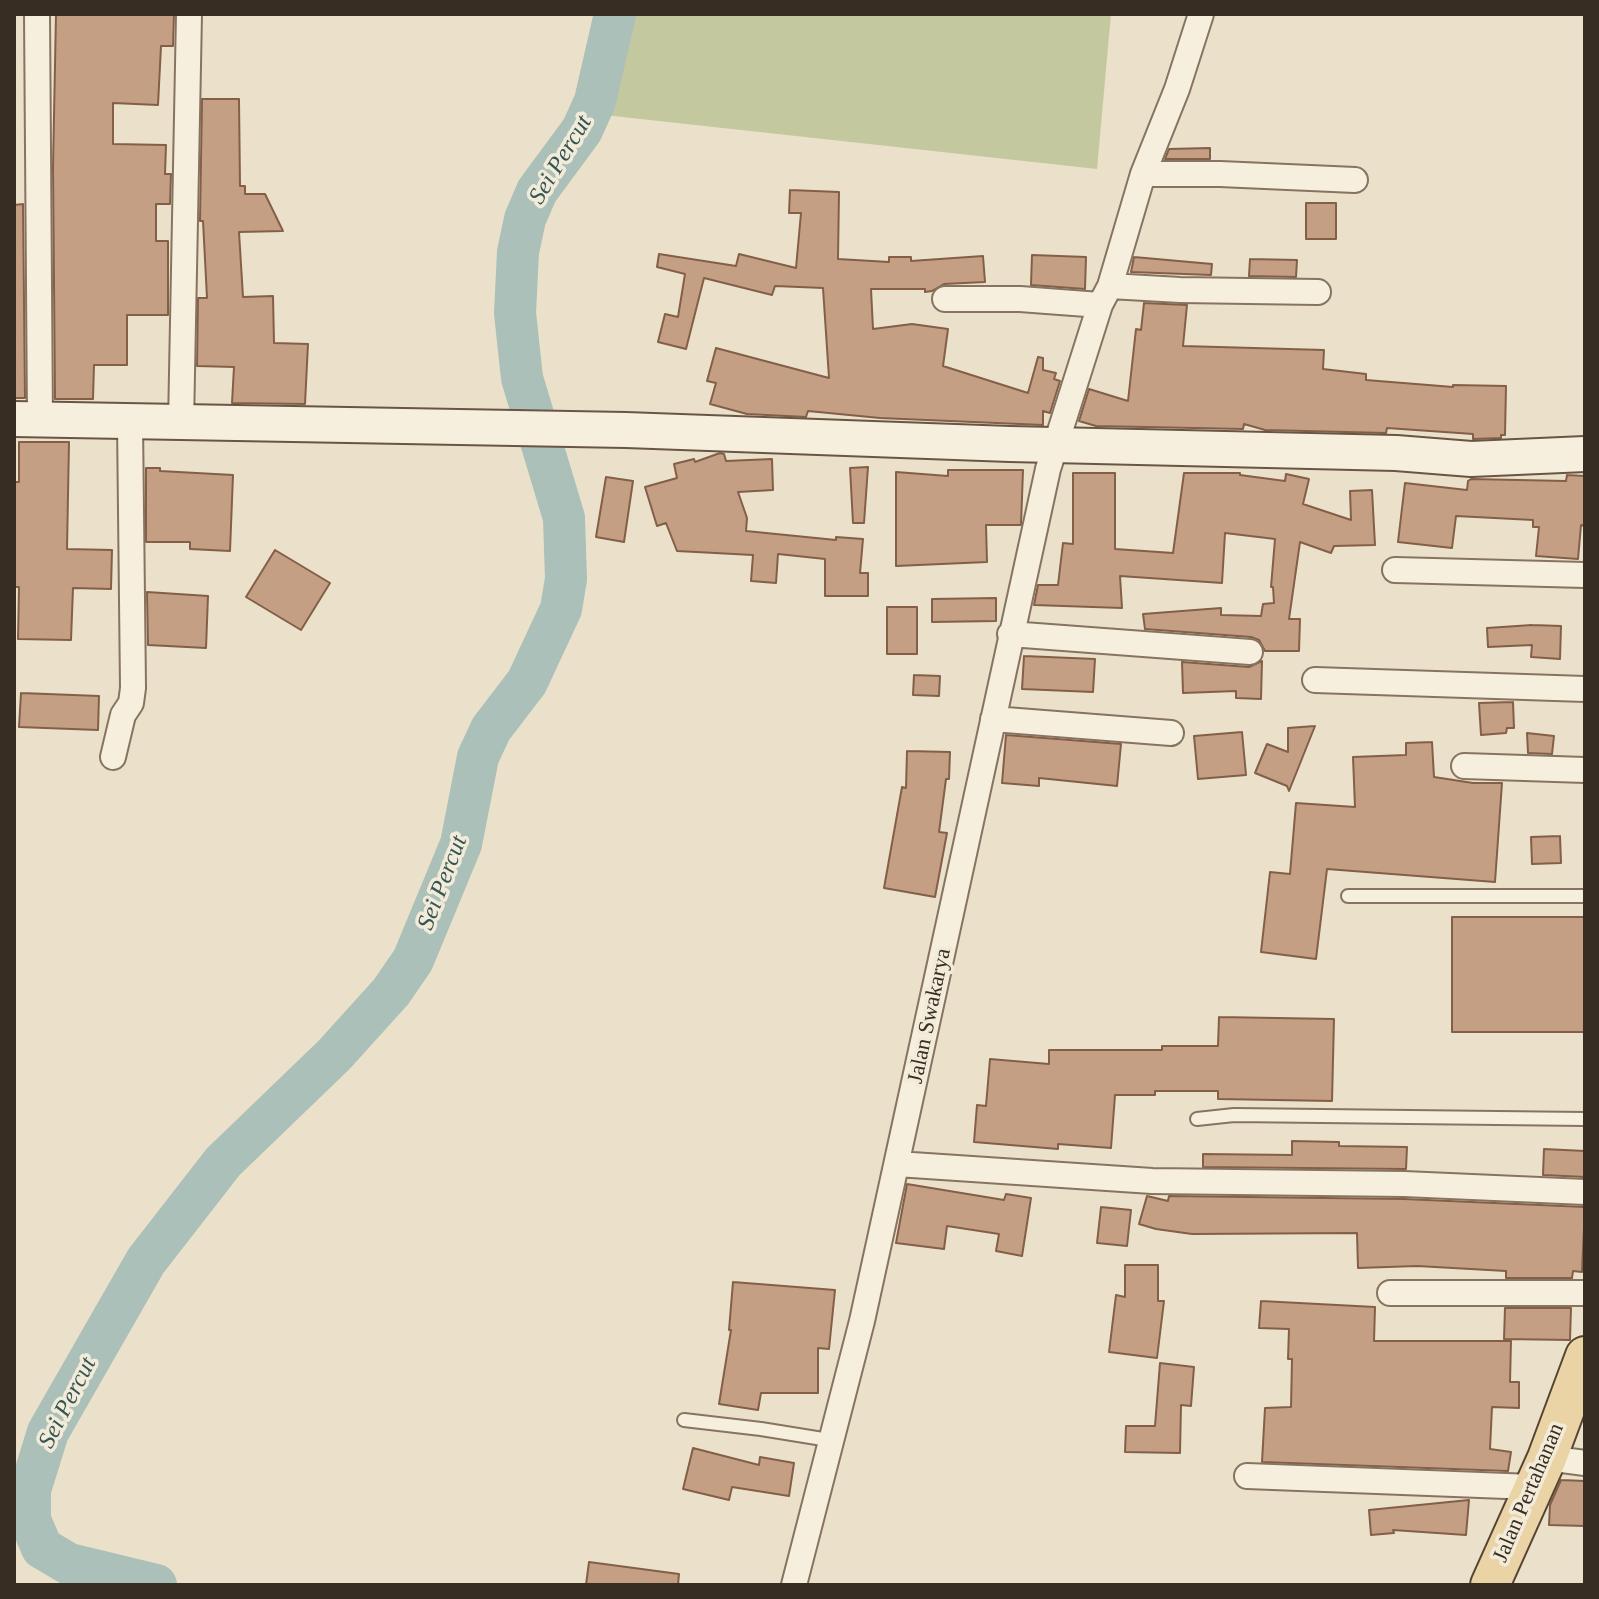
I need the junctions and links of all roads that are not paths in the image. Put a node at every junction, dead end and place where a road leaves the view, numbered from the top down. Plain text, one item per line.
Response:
1 (37, 14) edge
2 (189, 14) edge
3 (1201, 14) edge
4 (1143, 174) junction
5 (1355, 180) dead end
6 (1318, 292) dead end
7 (1105, 296) junction
8 (945, 299) dead end
9 (27, 420) edge
10 (130, 422) junction
11 (181, 424) junction
12 (1056, 445) junction
13 (1585, 454) edge
14 (1395, 570) dead end
15 (1585, 575) edge
16 (1010, 634) junction
17 (1250, 652) dead end
18 (1315, 680) dead end
19 (1585, 689) edge
20 (993, 719) junction
21 (1171, 733) dead end
22 (113, 757) dead end
23 (1464, 766) dead end
24 (1585, 770) edge
25 (1348, 896) dead end
26 (1585, 896) edge
27 (1197, 1119) dead end
28 (1585, 1119) edge
29 (897, 1164) junction
30 (1585, 1192) edge
31 (1390, 1293) dead end
32 (1585, 1293) edge
33 (1585, 1356) edge
34 (684, 1420) dead end
35 (829, 1440) junction
36 (1585, 1463) edge
37 (1539, 1473) junction
38 (1247, 1476) dead end
39 (794, 1585) edge
40 (1490, 1585) edge

1 - 9 street
2 - 11 street
3 - 4 street, Jalan Swakarya
4 - 5 street
4 - 7 street, Jalan Swakarya
6 - 7 street
7 - 8 street
7 - 12 street, Jalan Swakarya
9 - 10 street
10 - 11 street
10 - 22 street
11 - 12 street
12 - 13 street
12 - 16 street, Jalan Swakarya
14 - 15 street
16 - 17 street
16 - 20 street, Jalan Swakarya
18 - 19 street
20 - 21 street
20 - 29 street, Jalan Swakarya
23 - 24 street
25 - 26 lane
27 - 28 lane
29 - 30 street
29 - 35 street, Jalan Swakarya
31 - 32 street
33 - 37 main road, Jalan Pertahanan
34 - 35 lane
35 - 39 street, Jalan Swakarya
36 - 37 street
37 - 38 street
37 - 40 main road, Jalan Pertahanan

